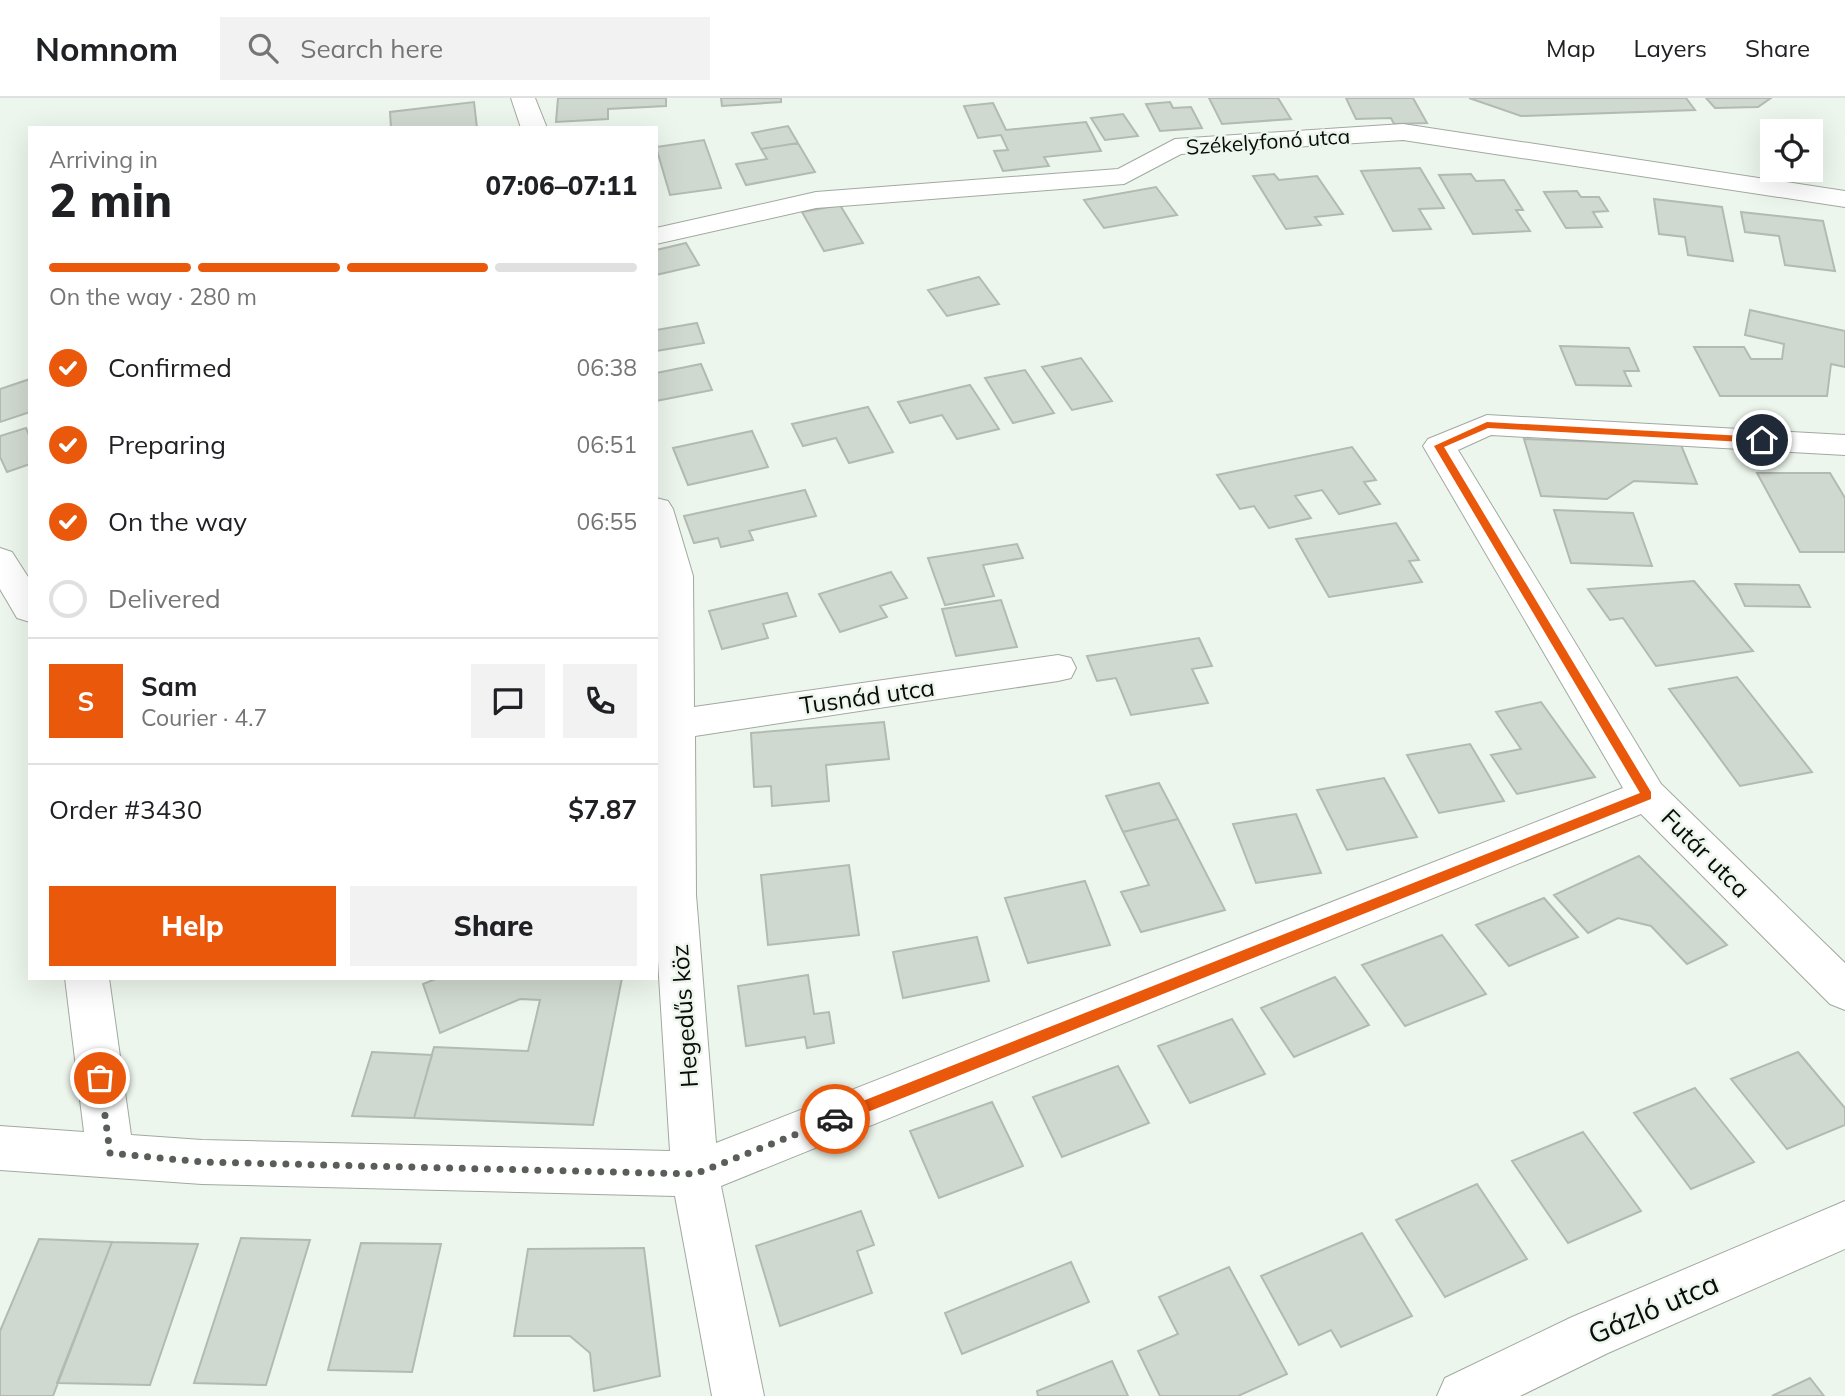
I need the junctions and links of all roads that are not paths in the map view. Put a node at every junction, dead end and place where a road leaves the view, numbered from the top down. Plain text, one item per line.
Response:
1 (523, 98) edge
2 (533, 126) edge
3 (1845, 199) edge
4 (658, 236) edge
5 (1845, 445) edge
6 (658, 516) edge
7 (0, 560) edge
8 (28, 606) edge
9 (1058, 668) dead end
10 (676, 724) junction
11 (1647, 795) junction
12 (87, 980) edge
13 (1845, 990) edge
14 (0, 1148) edge
15 (110, 1153) junction
16 (695, 1174) junction
17 (1845, 1226) edge
18 (738, 1396) edge
19 (1463, 1396) edge

1 - 2 street
3 - 4 street, Székelyfonó utca
5 - 11 street, Futár utca
6 - 10 street, Hegedűs köz
7 - 8 street
9 - 10 street, Tusnád utca
10 - 16 street, Hegedűs köz
11 - 13 street, Futár utca
11 - 16 street
12 - 15 street
14 - 15 street
15 - 16 street
16 - 18 street, Hegedűs köz
17 - 19 street, Gázló utca

